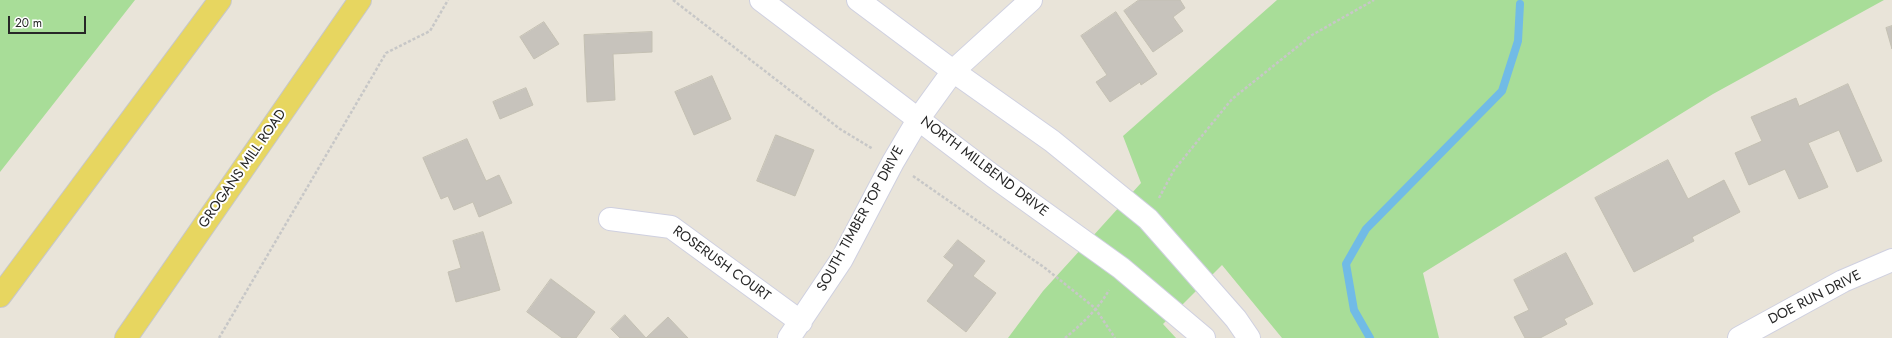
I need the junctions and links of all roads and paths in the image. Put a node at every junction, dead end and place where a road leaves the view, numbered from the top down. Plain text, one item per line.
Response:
1 (220, 0) edge
2 (346, 0) edge
3 (360, 0) edge
4 (448, 0) edge
5 (762, 0) edge
6 (858, 0) edge
7 (1031, 0) edge
8 (1374, 0) edge
9 (338, 32) junction
10 (953, 72) junction
11 (919, 118) junction
12 (1148, 218) junction
13 (610, 219) dead end
14 (1892, 260) edge
15 (1121, 268) junction
16 (0, 296) edge
17 (795, 330) edge
18 (126, 338) edge
19 (219, 338) edge
20 (1065, 338) edge
21 (1204, 338) edge
22 (1249, 338) edge
23 (1739, 338) edge

1 - 16 main road
2 - 9 main road
3 - 9 main road, GROGANS MILL ROAD
4 - 19 path
5 - 11 street, NORTH MILLBEND DRIVE
6 - 10 street
7 - 10 street, SOUTH TIMBER TOP DRIVE
8 - 12 path
9 - 18 main road, GROGANS MILL ROAD
10 - 11 street, SOUTH TIMBER TOP DRIVE
10 - 12 street
11 - 15 street, NORTH MILLBEND DRIVE
11 - 17 street, SOUTH TIMBER TOP DRIVE
12 - 22 street
13 - 17 street, ROSERUSH COURT
14 - 23 street, DOE RUN DRIVE
15 - 20 path
15 - 21 street, NORTH MILLBEND DRIVE

